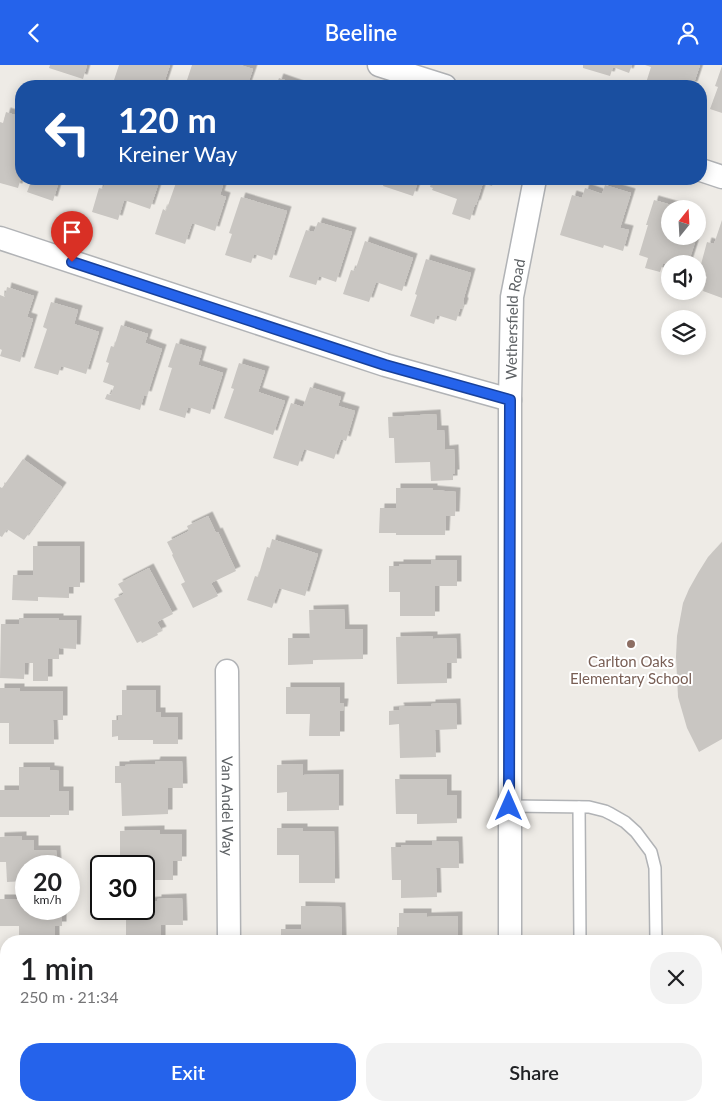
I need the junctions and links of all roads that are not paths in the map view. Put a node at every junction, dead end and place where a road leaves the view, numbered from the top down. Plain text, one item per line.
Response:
1 (379, 65) edge
2 (426, 80) edge
3 (707, 172) edge
4 (722, 177) edge
5 (534, 185) edge
6 (0, 238) edge
7 (510, 400) junction
8 (227, 671) dead end
9 (509, 806) junction
10 (579, 807) junction
11 (229, 935) edge
12 (510, 935) edge
13 (580, 935) edge
14 (656, 935) edge

1 - 2 street
3 - 4 street
5 - 7 street, Wethersfield Road
6 - 7 street
7 - 9 street, Wethersfield Road
8 - 11 street, Van Andel Way
9 - 10 lane
9 - 12 street, Wethersfield Road
10 - 13 lane
10 - 14 lane

